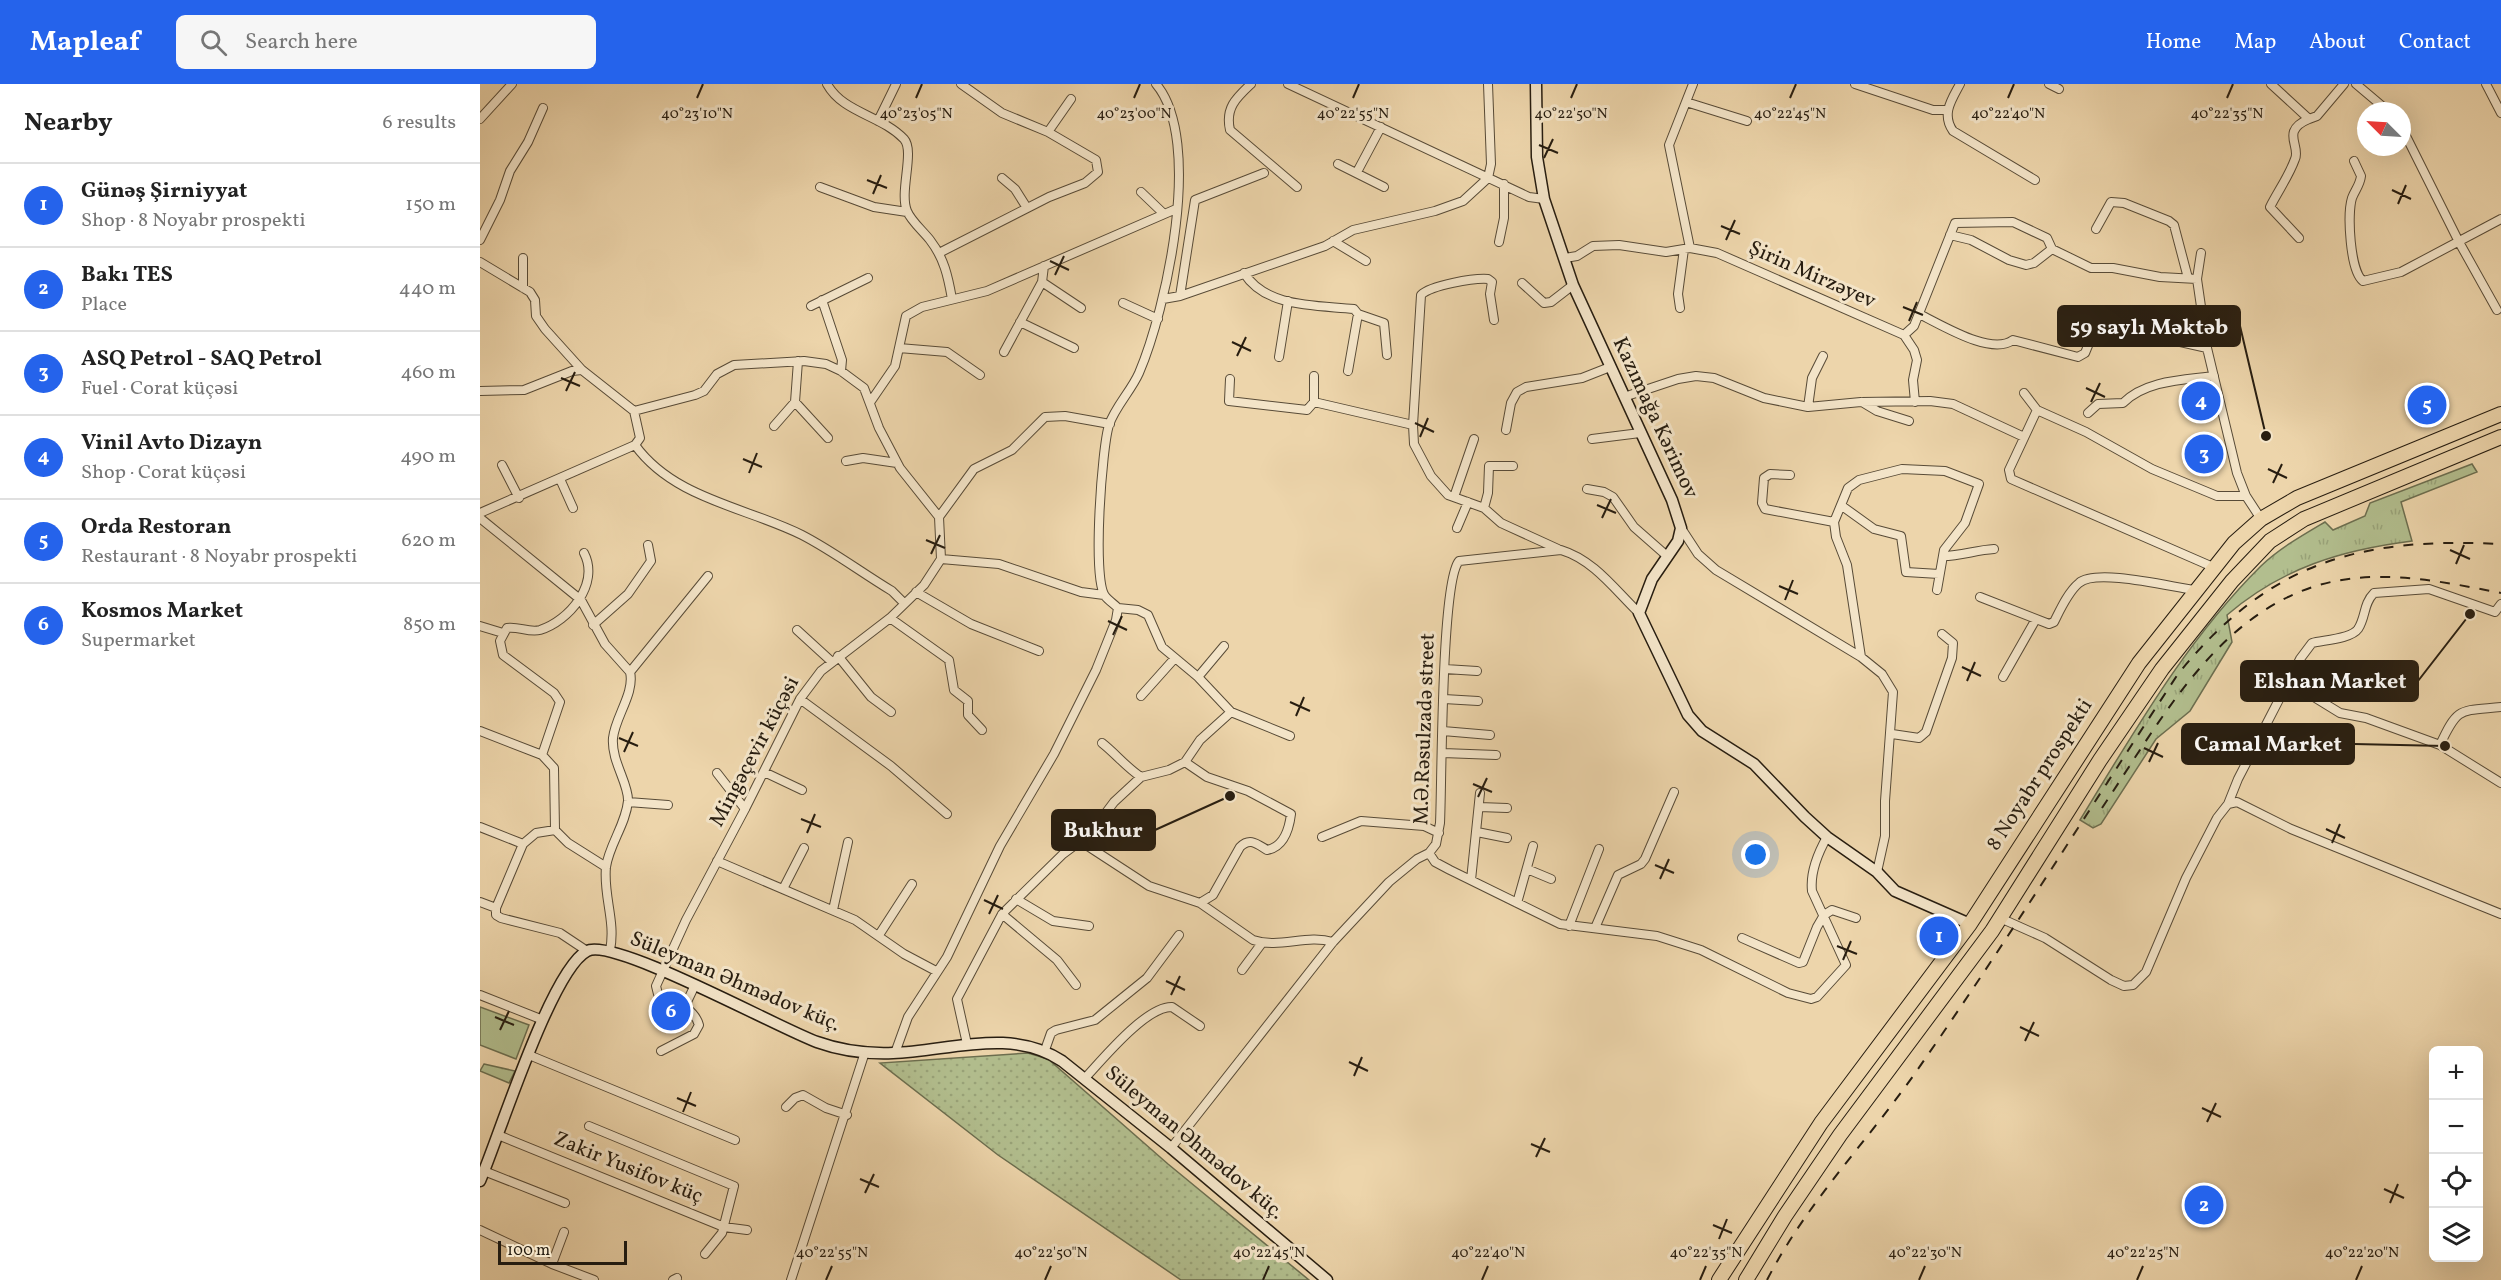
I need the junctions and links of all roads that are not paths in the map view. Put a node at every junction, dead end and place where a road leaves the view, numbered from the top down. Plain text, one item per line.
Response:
1 (512, 84) edge
2 (827, 84) edge
3 (896, 84) edge
4 (961, 84) edge
5 (1156, 84) edge
6 (1251, 84) edge
7 (1288, 84) edge
8 (1488, 84) edge
9 (1536, 84) edge
10 (1693, 84) edge
11 (1855, 84) edge
12 (1960, 84) edge
13 (2049, 84) edge
14 (2271, 84) edge
15 (2344, 84) edge
16 (2356, 84) edge
17 (2486, 84) edge
18 (2059, 89) dead end
19 (1071, 99) dead end
20 (1686, 102) junction
21 (2377, 102) edge
22 (543, 108) dead end
23 (1947, 110) junction
24 (2501, 113) edge
25 (2309, 118) junction
26 (480, 119) edge
27 (878, 121) junction
28 (1747, 121) dead end
29 (1381, 127) junction
30 (1048, 132) junction
31 (2411, 146) edge
32 (2354, 161) dead end
33 (1338, 164) dead end
34 (1357, 172) junction
35 (1264, 173) dead end
36 (1002, 178) dead end
37 (1488, 178) junction
38 (2034, 180) dead end
39 (1504, 184) junction
40 (820, 187) dead end
41 (1298, 187) dead end
42 (1384, 187) dead end
43 (1141, 192) dead end
44 (1544, 199) junction
45 (1027, 208) junction
46 (1176, 209) junction
47 (907, 212) junction
48 (1163, 213) junction
49 (2501, 219) edge
50 (2096, 229) dead end
51 (1950, 235) junction
52 (2300, 238) dead end
53 (480, 240) edge
54 (1333, 242) junction
55 (1499, 242) dead end
56 (2458, 242) junction
57 (1688, 249) junction
58 (2052, 249) junction
59 (939, 253) junction
60 (2201, 253) dead end
61 (523, 258) dead end
62 (1565, 258) junction
63 (1366, 261) dead end
64 (480, 262) edge
65 (1044, 266) junction
66 (1244, 273) junction
67 (868, 278) dead end
68 (2188, 278) junction
69 (2197, 279) junction
70 (1042, 282) junction
71 (1522, 283) dead end
72 (1573, 285) junction
73 (523, 288) junction
74 (1180, 296) junction
75 (952, 299) junction
76 (1162, 299) junction
77 (822, 300) junction
78 (1288, 301) junction
79 (1123, 303) dead end
80 (811, 306) dead end
81 (1081, 308) dead end
82 (1680, 308) dead end
83 (2497, 310) dead end
84 (1358, 314) junction
85 (1919, 314) junction
86 (1158, 319) junction
87 (1494, 320) dead end
88 (1020, 322) junction
89 (1904, 334) junction
90 (899, 348) junction
91 (1074, 348) dead end
92 (2207, 348) junction
93 (1004, 352) dead end
94 (1387, 354) dead end
95 (1823, 356) dead end
96 (1279, 357) dead end
97 (798, 361) junction
98 (1610, 367) junction
99 (582, 370) junction
100 (842, 370) junction
101 (1348, 371) dead end
102 (980, 375) dead end
103 (1314, 376) dead end
104 (2214, 376) junction
105 (1230, 379) dead end
106 (480, 391) edge
107 (2024, 393) dead end
108 (1624, 397) junction
109 (871, 401) junction
110 (795, 402) junction
111 (1314, 402) junction
112 (1861, 402) junction
113 (1915, 402) junction
114 (1808, 407) junction
115 (2037, 410) junction
116 (634, 411) junction
117 (2088, 413) dead end
118 (2501, 414) edge
119 (1909, 421) dead end
120 (1110, 424) junction
121 (1413, 425) junction
122 (774, 426) dead end
123 (1506, 430) dead end
124 (1640, 433) junction
125 (2024, 437) junction
126 (2501, 437) edge
127 (828, 438) dead end
128 (1474, 439) dead end
129 (1592, 439) dead end
130 (635, 446) junction
131 (846, 461) dead end
132 (897, 463) junction
133 (502, 465) dead end
134 (1513, 466) dead end
135 (1790, 475) dead end
136 (560, 479) junction
137 (1587, 489) dead end
138 (2246, 496) junction
139 (1454, 497) junction
140 (519, 498) junction
141 (1468, 502) junction
142 (1842, 506) junction
143 (573, 508) dead end
144 (1484, 508) junction
145 (480, 516) edge
146 (939, 517) junction
147 (2261, 519) junction
148 (1834, 522) junction
149 (1457, 528) dead end
150 (1681, 528) junction
151 (648, 545) dead end
152 (1994, 549) dead end
153 (1561, 550) junction
154 (584, 553) dead end
155 (1667, 556) junction
156 (1942, 556) junction
157 (941, 559) junction
158 (2213, 567) junction
159 (1939, 574) junction
160 (708, 576) dead end
161 (1937, 590) dead end
162 (2194, 590) junction
163 (916, 592) junction
164 (1104, 595) junction
165 (1980, 597) dead end
166 (580, 600) junction
167 (904, 603) junction
168 (2501, 604) edge
169 (1118, 608) junction
170 (1639, 613) junction
171 (890, 618) junction
172 (2036, 619) junction
173 (593, 625) junction
174 (480, 626) edge
175 (797, 630) dead end
176 (503, 633) junction
177 (1942, 634) dead end
178 (1224, 646) dead end
179 (1039, 651) dead end
180 (1861, 657) junction
181 (1175, 658) junction
182 (835, 659) junction
183 (1445, 669) junction
184 (1477, 671) dead end
185 (630, 672) junction
186 (1198, 677) junction
187 (2003, 677) dead end
188 (2288, 681) junction
189 (1141, 696) dead end
190 (800, 699) junction
191 (1444, 699) junction
192 (1478, 701) dead end
193 (2501, 707) edge
194 (891, 712) dead end
195 (1231, 712) junction
196 (982, 730) dead end
197 (480, 731) edge
198 (1443, 731) junction
199 (1892, 734) junction
200 (1490, 735) dead end
201 (1290, 736) dead end
202 (1102, 743) dead end
203 (2440, 745) junction
204 (1443, 753) junction
205 (542, 755) junction
206 (1496, 755) dead end
207 (1185, 762) junction
208 (764, 772) junction
209 (717, 773) dead end
210 (1141, 777) junction
211 (2501, 783) edge
212 (802, 790) dead end
213 (1674, 792) dead end
214 (1480, 793) dead end
215 (628, 801) junction
216 (2228, 804) junction
217 (668, 805) dead end
218 (1479, 807) junction
219 (1508, 808) dead end
220 (746, 809) junction
221 (947, 814) dead end
222 (480, 826) edge
223 (555, 830) junction
224 (1477, 832) junction
225 (1439, 833) junction
226 (1322, 837) dead end
227 (1827, 837) junction
228 (1507, 838) dead end
229 (1080, 841) junction
230 (848, 842) dead end
231 (523, 844) junction
232 (1533, 846) dead end
233 (804, 848) dead end
234 (1599, 849) dead end
235 (1429, 853) junction
236 (717, 861) junction
237 (606, 867) junction
238 (1527, 869) junction
239 (1877, 872) junction
240 (1551, 879) dead end
241 (1471, 880) junction
242 (912, 884) dead end
243 (783, 890) junction
244 (1016, 899) junction
245 (480, 902) edge
246 (1200, 903) junction
247 (1517, 903) junction
248 (496, 908) junction
249 (833, 910) junction
250 (1002, 914) junction
251 (2501, 914) edge
252 (1824, 915) junction
253 (1856, 918) dead end
254 (2000, 918) junction
255 (1970, 924) junction
256 (1089, 926) dead end
257 (1569, 926) junction
258 (1595, 928) junction
259 (879, 935) junction
260 (1179, 935) dead end
261 (1742, 938) dead end
262 (1333, 942) junction
263 (1262, 943) junction
264 (610, 950) junction
265 (587, 951) junction
266 (936, 970) junction
267 (1242, 970) dead end
268 (662, 971) junction
269 (695, 985) junction
270 (1076, 985) dead end
271 (480, 995) edge
272 (685, 1006) junction
273 (543, 1020) junction
274 (1200, 1026) dead end
275 (967, 1044) junction
276 (1045, 1050) junction
277 (661, 1051) dead end
278 (865, 1052) junction
279 (895, 1053) junction
280 (529, 1055) junction
281 (1085, 1078) junction
282 (786, 1107) dead end
283 (847, 1114) junction
284 (590, 1126) dead end
285 (498, 1135) junction
286 (735, 1140) dead end
287 (1171, 1148) junction
288 (482, 1176) edge
289 (565, 1203) dead end
290 (724, 1227) junction
291 (480, 1230) edge
292 (747, 1230) dead end
293 (564, 1232) dead end
294 (705, 1254) dead end
295 (552, 1264) junction
296 (594, 1280) edge
297 (790, 1280) edge
298 (1327, 1280) edge
299 (1719, 1280) edge
300 (1746, 1280) edge

1 - 26 street
2 - 27 street
3 - 27 street
4 - 30 street
5 - 46 street
6 - 41 street
7 - 29 street
8 - 37 street
9 - 44 street, Kazımağa Kərimov
10 - 20 street
11 - 23 street
12 - 23 street
13 - 18 street
14 - 25 street
15 - 25 street
16 - 21 street
17 - 24 street
19 - 30 street
20 - 28 street
20 - 57 street
22 - 53 street
23 - 38 street
25 - 52 street
27 - 47 street
29 - 34 street
29 - 37 street
30 - 45 street
31 - 56 street
32 - 56 street
33 - 34 street
34 - 42 street
35 - 74 street
36 - 45 street
37 - 39 street
37 - 54 street
39 - 44 street
39 - 55 street
40 - 47 street
43 - 48 street
44 - 62 street, Kazımağa Kərimov
45 - 59 street
46 - 48 street
46 - 76 street
47 - 59 street
48 - 65 street
49 - 56 street
50 - 68 street
51 - 58 street
51 - 58 street
51 - 85 street
54 - 63 street
54 - 66 street
56 - 83 street
57 - 62 street, Şirin Mirzəyev
57 - 82 street
57 - 89 street, Şirin Mirzəyev
58 - 68 street
59 - 75 street
60 - 69 street
61 - 73 street
62 - 72 street, Kazımağa Kərimov
64 - 73 street
65 - 70 street
65 - 75 street
66 - 74 street
66 - 78 street
67 - 77 street
68 - 69 street
69 - 92 street
70 - 81 street
70 - 88 street
71 - 72 street
72 - 98 street, Kazımağa Kərimov
73 - 99 street
74 - 76 street
75 - 90 street
76 - 86 street
77 - 80 street
77 - 100 street
78 - 84 street
78 - 96 street
79 - 86 street
84 - 94 street
84 - 101 street
85 - 89 street
85 - 92 street
86 - 120 street
87 - 121 street
88 - 91 street
88 - 93 street
89 - 113 street
90 - 102 street
90 - 109 street
92 - 104 street
95 - 114 street
97 - 100 street
97 - 110 street
97 - 116 street
98 - 108 street, Kazımağa Kərimov
98 - 123 street
99 - 106 street
99 - 116 street
100 - 109 street
103 - 111 street
104 - 117 street
104 - 138 street
105 - 111 street
107 - 115 street
108 - 114 street
108 - 124 street, Kazımağa Kərimov
109 - 132 street
110 - 122 street
110 - 127 street
111 - 121 street
112 - 113 street
112 - 114 street
112 - 119 street
113 - 125 street
115 - 125 street
115 - 138 street
116 - 130 street
118 - 147 highway, 8 Noyabr prospekti
120 - 146 street
120 - 164 street
121 - 139 street
124 - 129 street
124 - 150 street, Kazımağa Kərimov
125 - 158 street
126 - 254 highway, 8 Noyabr prospekti
128 - 139 street
130 - 136 street
130 - 167 street
131 - 132 street
132 - 146 street
133 - 140 street
134 - 144 street
135 - 148 street
136 - 140 street
136 - 143 street
137 - 155 street
138 - 147 street
139 - 141 street
140 - 145 street
141 - 144 street
141 - 149 street
142 - 148 street
142 - 156 street
142 - 159 street
144 - 153 street
145 - 166 street
146 - 157 street
147 - 158 highway, 8 Noyabr prospekti
148 - 180 street
150 - 155 street, Kazımağa Kərimov
150 - 180 street
151 - 173 street
152 - 156 street
153 - 170 street
153 - 183 street, M.Ə.Rəsulzadə street
154 - 166 street
155 - 170 street, Kazımağa Kərimov
156 - 159 street
157 - 163 street, Mingəçevir küçəsi
157 - 164 street
158 - 162 highway, 8 Noyabr prospekti
159 - 161 street
160 - 185 street
162 - 172 street
162 - 255 highway, 8 Noyabr prospekti
163 - 167 street, Mingəçevir küçəsi
163 - 179 street
164 - 169 street
165 - 172 street
166 - 173 street
166 - 176 street
167 - 171 street, Mingəçevir küçəsi
168 - 188 street
169 - 181 street
169 - 266 street
170 - 227 street
171 - 182 street, Mingəçevir küçəsi
171 - 196 street
172 - 187 street
173 - 185 street
174 - 176 street
175 - 182 street
176 - 205 street
177 - 199 street
178 - 186 street
180 - 199 street
181 - 186 street
181 - 189 street
182 - 190 street, Mingəçevir küçəsi
182 - 194 street
183 - 184 street
183 - 191 street, M.Ə.Rəsulzadə street
185 - 215 street
186 - 195 street
188 - 203 street
188 - 216 street
190 - 208 street, Mingəçevir küçəsi
190 - 221 street
191 - 192 street
191 - 198 street, M.Ə.Rəsulzadə street
193 - 203 street
195 - 201 street
195 - 207 street
197 - 205 street
198 - 200 street
198 - 204 street, M.Ə.Rəsulzadə street
199 - 239 street
202 - 210 street
203 - 211 street
204 - 206 street
204 - 225 street, M.Ə.Rəsulzadə street
205 - 223 street
207 - 210 street
207 - 246 street
208 - 212 street
208 - 220 street, Mingəçevir küçəsi
209 - 220 street
210 - 229 street
213 - 258 street
214 - 218 street
215 - 217 street
215 - 237 street
216 - 251 street
216 - 254 street
218 - 219 street
218 - 224 street
220 - 236 street, Mingəçevir küçəsi
222 - 231 street
223 - 231 street
223 - 237 street
224 - 228 street
224 - 241 street
225 - 226 street
225 - 235 street, M.Ə.Rəsulzadə street
227 - 239 street
227 - 252 street
229 - 244 street
229 - 246 street
230 - 249 street
231 - 248 street
232 - 238 street
233 - 243 street
234 - 257 street
235 - 241 street
235 - 262 street, M.Ə.Rəsulzadə street
236 - 243 street
236 - 268 street, Mingəçevir küçəsi
237 - 264 street
238 - 240 street
238 - 247 street
239 - 255 street
241 - 247 street
242 - 259 street
243 - 249 street
244 - 250 street
244 - 256 street
245 - 248 street
246 - 263 street
247 - 257 street
248 - 265 street
249 - 259 street
250 - 270 street
250 - 275 street
252 - 253 street
252 - 258 street
252 - 261 street
254 - 300 highway, 8 Noyabr prospekti
255 - 299 highway, 8 Noyabr prospekti
257 - 258 street
259 - 266 street
260 - 276 street
262 - 263 street
262 - 287 street, M.Ə.Rəsulzadə street
263 - 267 street
264 - 265 street, Süleyman Əhmədov küç.
264 - 268 street, Süleyman Əhmədov küç.
265 - 273 street
266 - 279 street
268 - 269 street, Süleyman Əhmədov küç.
268 - 272 street
269 - 272 street
269 - 278 street, Süleyman Əhmədov küç.
271 - 273 street
272 - 277 street
273 - 280 street
274 - 281 street
275 - 276 street, Süleyman Əhmədov küç.
275 - 279 street, Süleyman Əhmədov küç.
276 - 281 street, Süleyman Əhmədov küç.
278 - 279 street, Süleyman Əhmədov küç.
278 - 283 street
280 - 285 street
280 - 286 street
281 - 287 street, Süleyman Əhmədov küç.
282 - 283 street
283 - 297 street
284 - 290 street
285 - 288 street
285 - 290 street, Zakir Yusifov küç
287 - 298 street, Süleyman Əhmədov küç.
288 - 289 street
290 - 292 street, Zakir Yusifov küç
290 - 294 street
291 - 295 street
293 - 295 street
295 - 296 street

